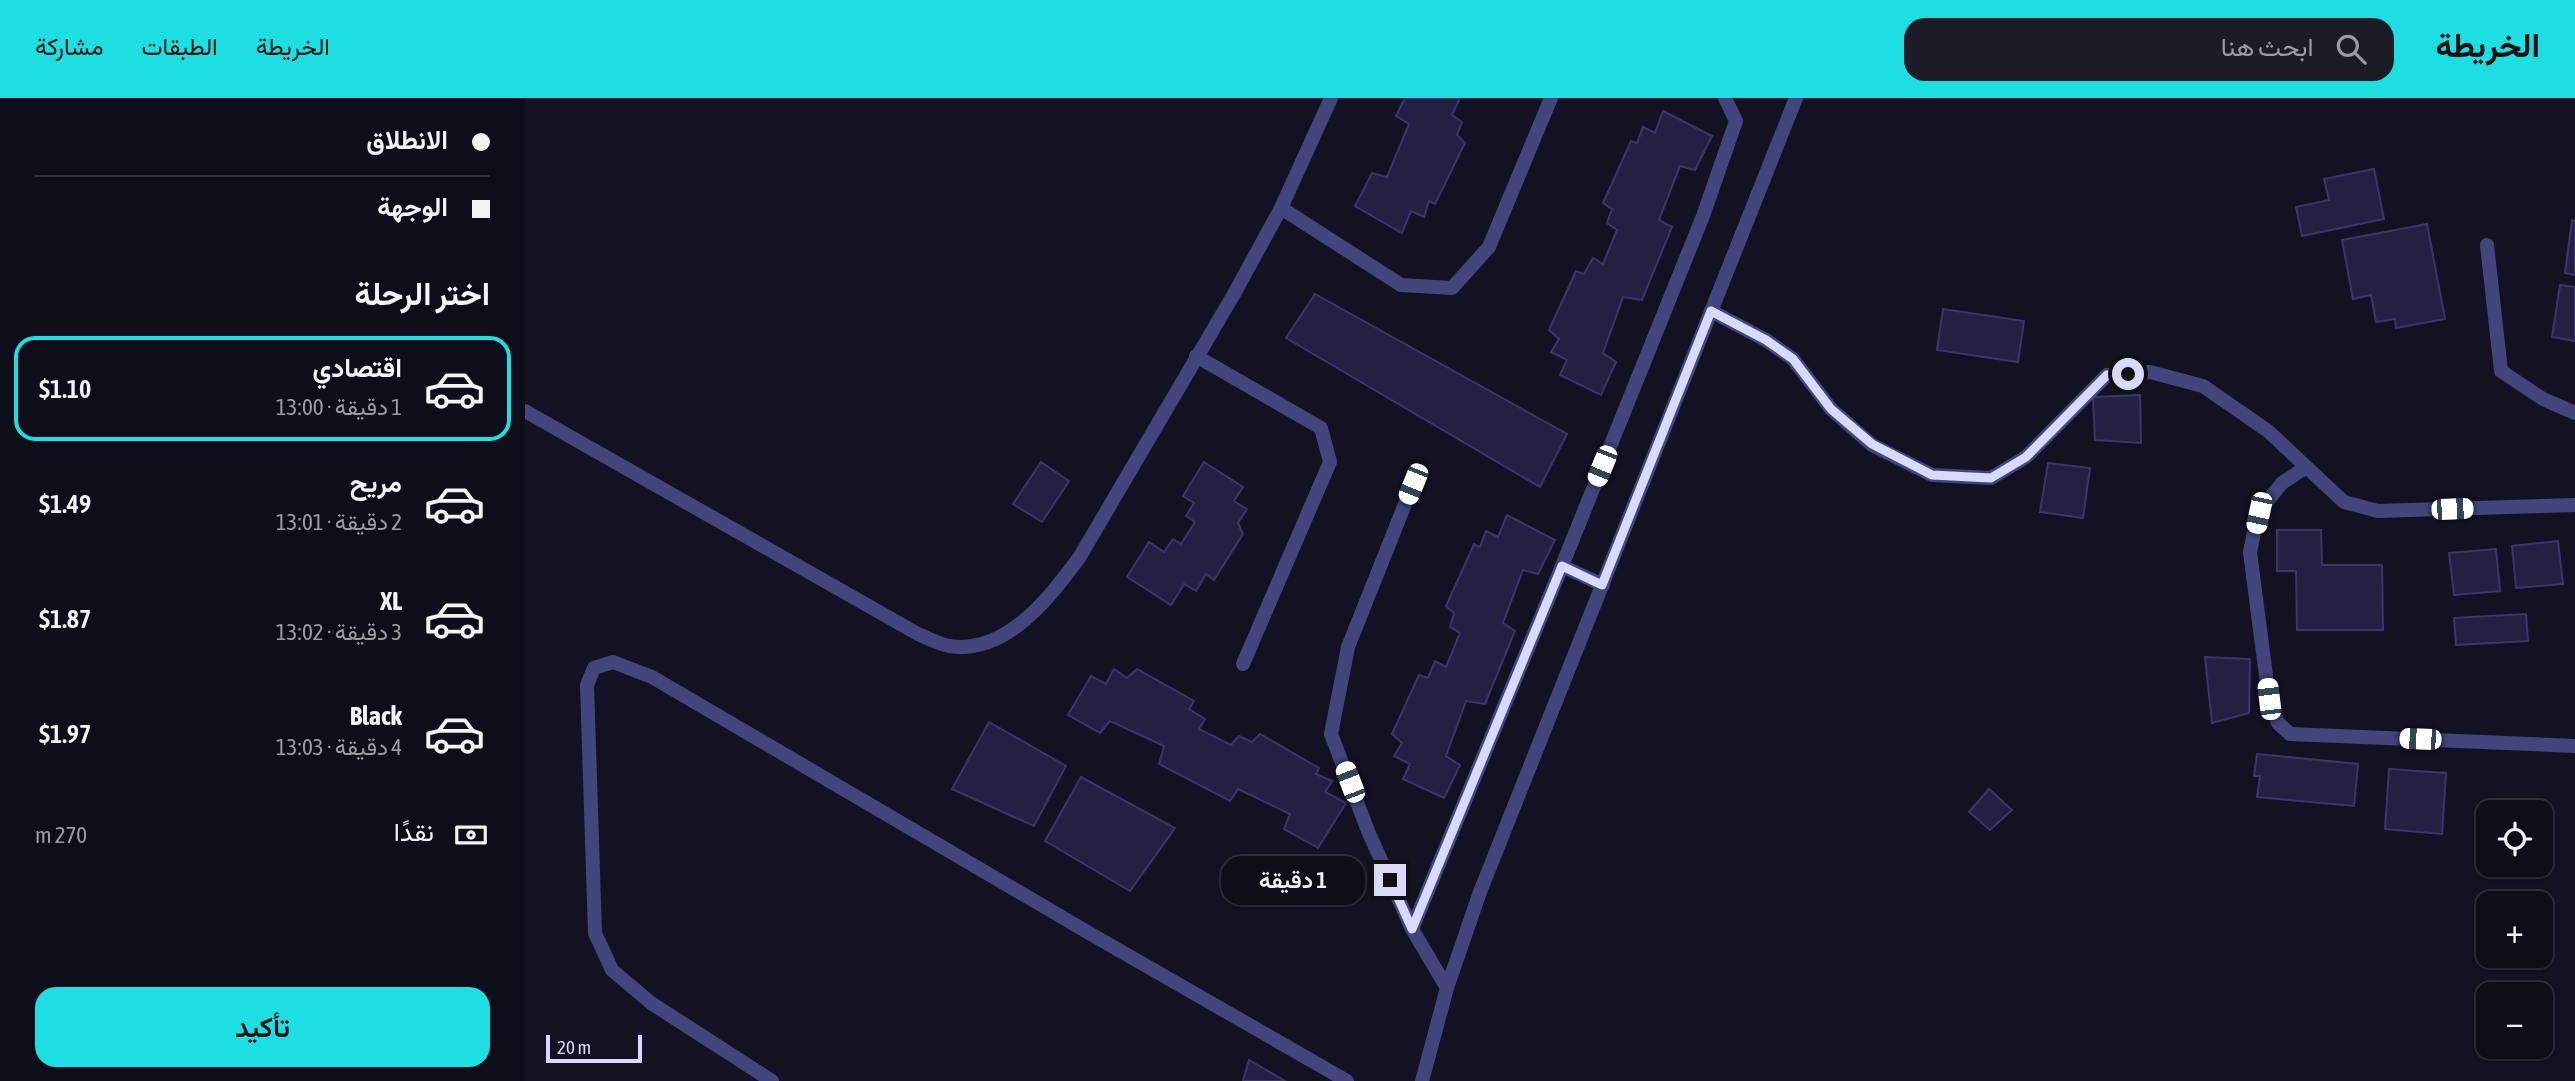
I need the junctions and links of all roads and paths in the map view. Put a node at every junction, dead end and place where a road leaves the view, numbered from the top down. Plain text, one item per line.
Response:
1 (1331, 98) edge
2 (1551, 98) edge
3 (1725, 98) edge
4 (1796, 98) edge
5 (1281, 208) junction
6 (2487, 245) dead end
7 (1711, 311) junction
8 (1196, 356) junction
9 (525, 411) edge
10 (2575, 413) edge
11 (2305, 468) junction
12 (1413, 484) dead end
13 (2575, 505) edge
14 (1562, 566) junction
15 (1602, 585) junction
16 (1243, 664) dead end
17 (2575, 746) edge
18 (1412, 929) junction
19 (1447, 988) junction
20 (772, 1081) edge
21 (1347, 1081) edge
22 (1422, 1081) edge

1 - 5 street
2 - 5 street
3 - 14 street
4 - 7 street
5 - 8 street
6 - 10 street
7 - 11 street
7 - 15 street
8 - 9 street
8 - 16 street
11 - 13 street
11 - 17 street
12 - 18 street
14 - 15 street
14 - 18 street
15 - 19 street
18 - 19 street
19 - 22 street
20 - 21 street

